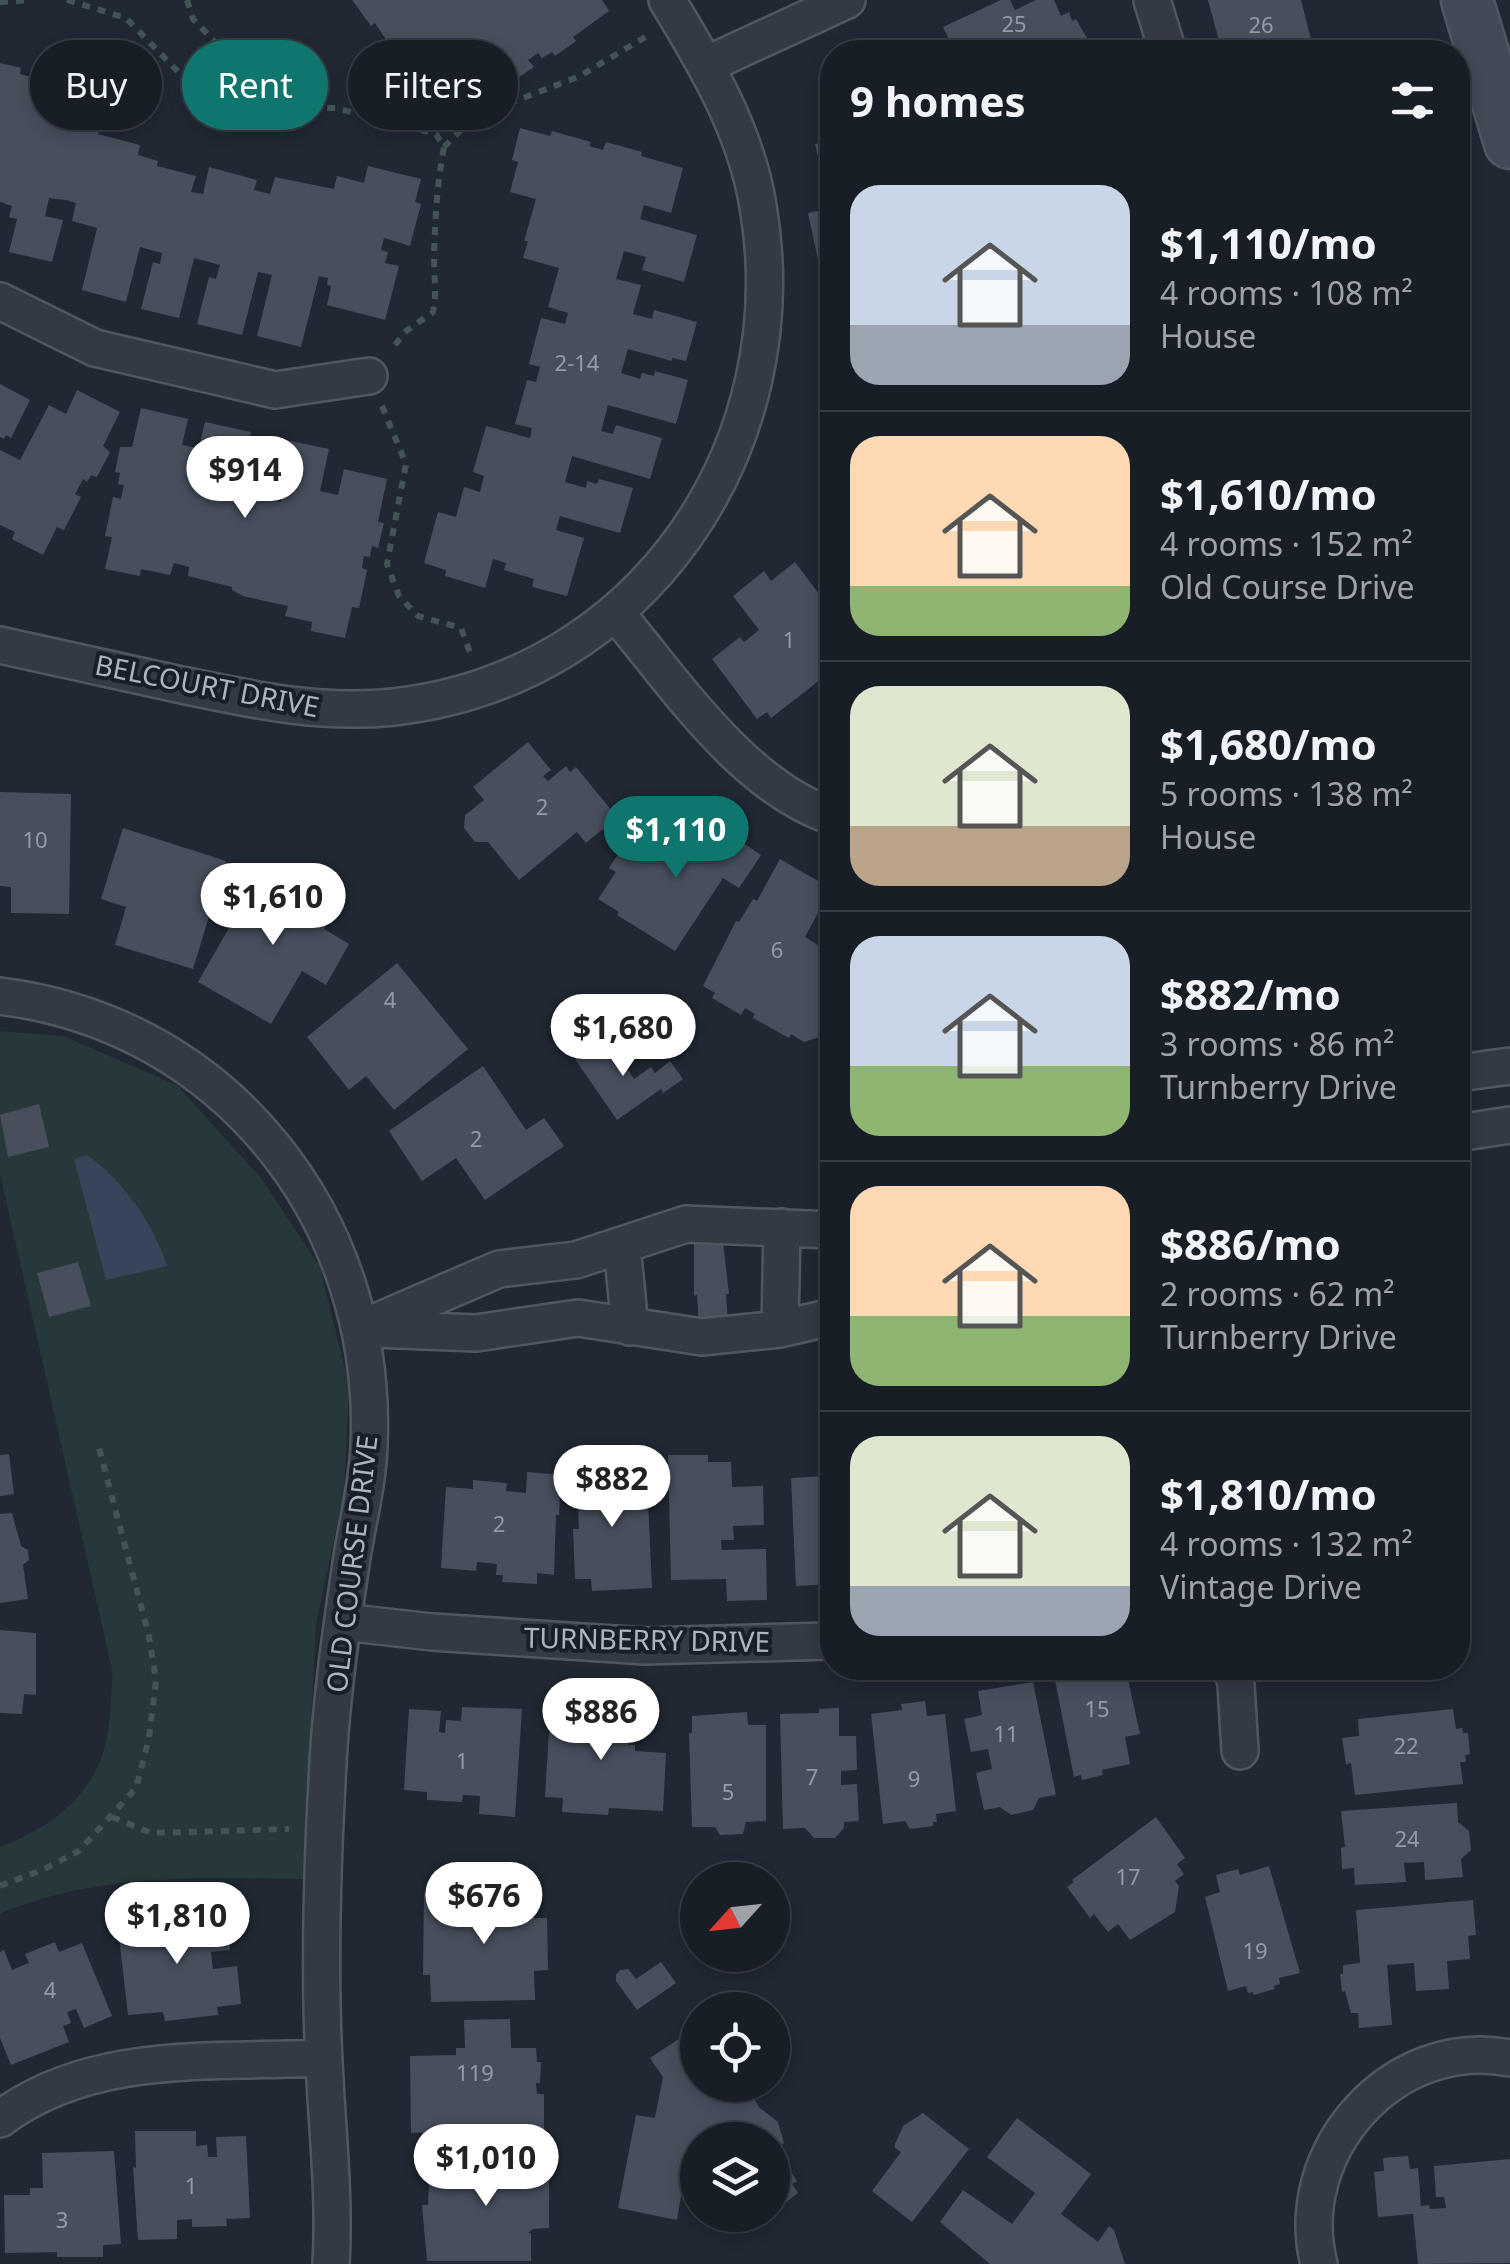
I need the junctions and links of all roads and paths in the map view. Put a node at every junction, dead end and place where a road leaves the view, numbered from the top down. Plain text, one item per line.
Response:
1 (31, 0) edge
2 (67, 0) edge
3 (187, 0) edge
4 (668, 0) edge
5 (848, 0) edge
6 (1152, 0) edge
7 (1467, 0) edge
8 (0, 2) edge
9 (213, 40) edge
10 (1164, 40) edge
11 (637, 42) dead end
12 (706, 65) junction
13 (182, 76) edge
14 (328, 108) edge
15 (1510, 143) edge
16 (444, 147) junction
17 (0, 301) edge
18 (406, 332) dead end
19 (369, 376) joint
20 (615, 612) junction
21 (0, 645) edge
22 (474, 665) dead end
23 (820, 810) edge
24 (0, 996) edge
25 (1510, 1066) edge
26 (1470, 1071) edge
27 (1510, 1125) edge
28 (1470, 1130) edge
29 (782, 1227) junction
30 (820, 1229) edge
31 (622, 1246) junction
32 (820, 1320) edge
33 (362, 1328) junction
34 (630, 1328) junction
35 (780, 1329) junction
36 (99, 1448) dead end
37 (342, 1622) junction
38 (820, 1641) edge
39 (1235, 1680) edge
40 (1240, 1751) dead end
41 (112, 1817) junction
42 (325, 1828) junction
43 (0, 1886) edge
44 (324, 2058) junction
45 (1510, 2058) edge
46 (0, 2120) edge
47 (331, 2264) edge
48 (1319, 2264) edge

1 - 8 path
2 - 13 path
3 - 9 path
4 - 12 street, BELCOURT DRIVE
5 - 12 street
6 - 10 street
7 - 15 main road
11 - 16 path
12 - 20 street, BELCOURT DRIVE
14 - 16 path
16 - 18 path
17 - 19 street
19 - 22 path
20 - 21 street, BELCOURT DRIVE
20 - 23 street
24 - 33 street, OLD COURSE DRIVE
25 - 26 street
27 - 28 street
29 - 30 street
29 - 31 street
29 - 35 street
31 - 33 street
31 - 34 street
32 - 35 street
33 - 34 street
33 - 37 street, OLD COURSE DRIVE
34 - 35 street
36 - 41 path
37 - 38 street, TURNBERRY DRIVE
37 - 42 street, OLD COURSE DRIVE
39 - 40 street
41 - 42 path
41 - 43 path
42 - 44 street, OLD COURSE DRIVE
44 - 46 street
44 - 47 street, OLD COURSE DRIVE
45 - 48 street

